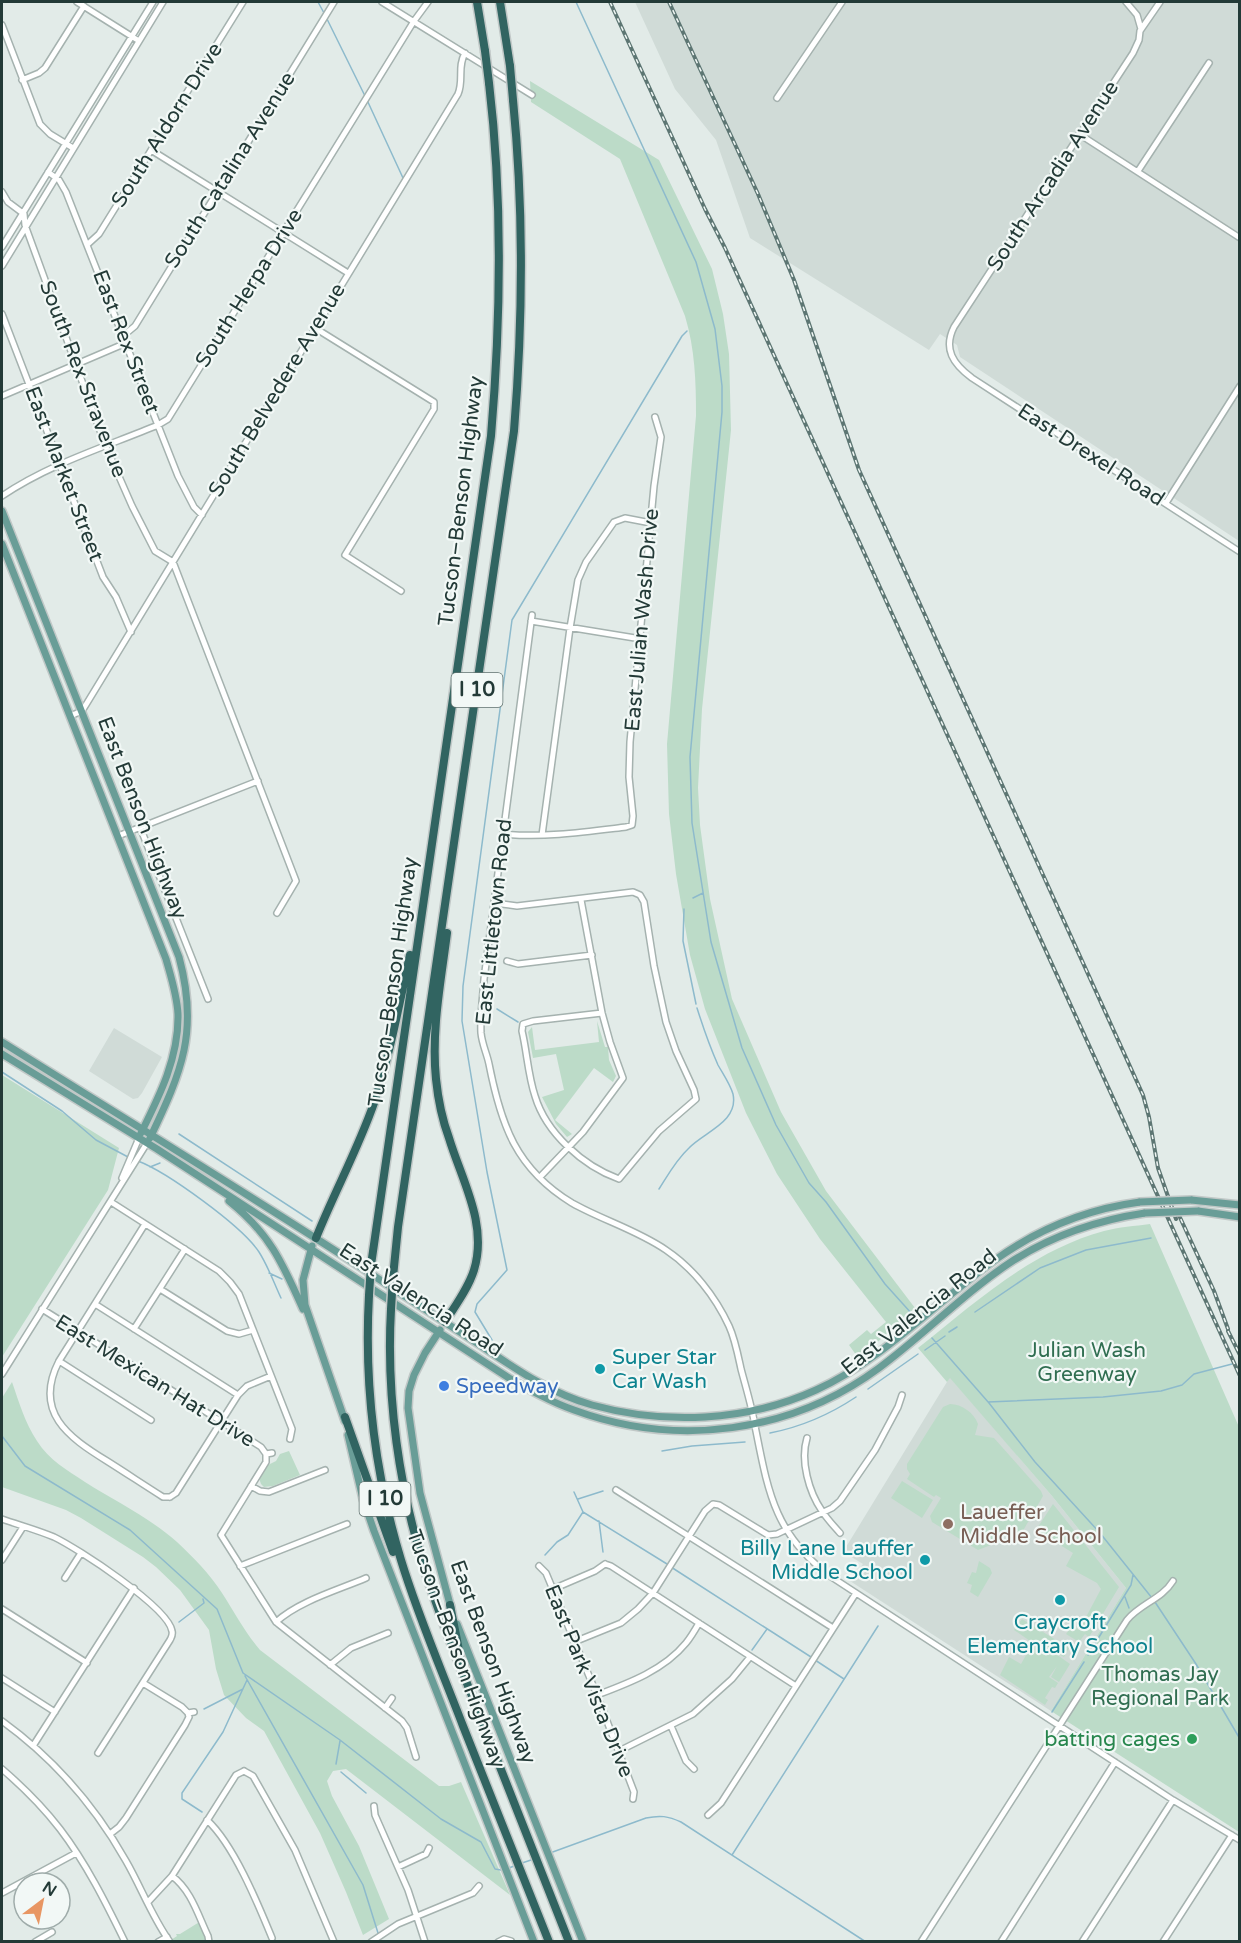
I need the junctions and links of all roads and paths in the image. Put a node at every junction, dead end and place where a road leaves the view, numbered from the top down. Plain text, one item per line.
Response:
1 (76, 2) edge
2 (153, 2) edge
3 (164, 2) edge
4 (243, 2) edge
5 (334, 2) edge
6 (382, 2) edge
7 (428, 2) edge
8 (477, 2) edge
9 (500, 2) edge
10 (842, 2) edge
11 (1126, 2) edge
12 (1160, 2) edge
13 (84, 6) junction
14 (414, 21) junction
15 (2, 25) edge
16 (1140, 31) junction
17 (132, 36) junction
18 (139, 41) junction
19 (465, 53) junction
20 (1209, 63) dead end
21 (22, 80) junction
22 (532, 95) dead end
23 (777, 98) dead end
24 (1079, 134) junction
25 (65, 143) junction
26 (73, 148) junction
27 (151, 150) junction
28 (1138, 171) junction
29 (48, 172) junction
30 (55, 177) junction
31 (2, 192) edge
32 (217, 192) junction
33 (23, 212) junction
34 (26, 225) junction
35 (284, 233) junction
36 (1239, 238) edge
37 (88, 244) junction
38 (2, 247) edge
39 (2, 266) edge
40 (348, 273) junction
41 (2, 314) edge
42 (315, 328) junction
43 (123, 336) junction
44 (126, 343) junction
45 (950, 351) joint
46 (76, 365) junction
47 (29, 384) junction
48 (1239, 386) edge
49 (2, 396) edge
50 (655, 417) dead end
51 (158, 425) junction
52 (106, 447) junction
53 (59, 465) junction
54 (2, 496) edge
55 (1166, 503) junction
56 (2, 511) edge
57 (202, 515) junction
58 (651, 523) junction
59 (2, 544) edge
60 (1239, 552) edge
61 (173, 562) junction
62 (401, 591) dead end
63 (570, 628) junction
64 (131, 632) junction
65 (641, 639) junction
66 (82, 711) junction
67 (70, 716) junction
68 (467, 758) junction
69 (258, 780) junction
70 (140, 827) junction
71 (129, 832) junction
72 (503, 834) junction
73 (542, 835) junction
74 (118, 836) junction
75 (425, 887) junction
76 (581, 900) junction
77 (494, 903) junction
78 (277, 913) dead end
79 (592, 955) junction
80 (507, 962) dead end
81 (208, 999) dead end
82 (602, 1013) junction
83 (2, 1042) edge
84 (2, 1054) edge
85 (143, 1129) junction
86 (152, 1135) junction
87 (139, 1138) junction
88 (147, 1143) junction
89 (568, 1146) junction
90 (132, 1163) junction
91 (540, 1177) junction
92 (204, 1180) junction
93 (111, 1202) junction
94 (1239, 1205) edge
95 (1239, 1216) edge
96 (145, 1224) junction
97 (316, 1238) junction
98 (311, 1248) junction
99 (185, 1249) junction
100 (160, 1289) junction
101 (95, 1304) junction
102 (42, 1309) junction
103 (445, 1322) junction
104 (134, 1329) junction
105 (253, 1330) junction
106 (77, 1331) junction
107 (439, 1331) junction
108 (316, 1341) junction
109 (59, 1360) junction
110 (2, 1374) edge
111 (271, 1376) junction
112 (238, 1395) junction
113 (902, 1395) dead end
114 (752, 1411) junction
115 (345, 1417) junction
116 (151, 1419) dead end
117 (222, 1422) junction
118 (755, 1425) junction
119 (807, 1438) dead end
120 (290, 1439) dead end
121 (326, 1470) dead end
122 (250, 1486) junction
123 (616, 1490) dead end
124 (822, 1512) junction
125 (2, 1520) edge
126 (347, 1524) dead end
127 (23, 1527) junction
128 (786, 1530) junction
129 (840, 1533) dead end
130 (689, 1535) junction
131 (81, 1554) junction
132 (2, 1560) edge
133 (240, 1566) junction
134 (538, 1566) dead end
135 (65, 1578) dead end
136 (366, 1578) dead end
137 (1173, 1581) dead end
138 (134, 1588) junction
139 (553, 1589) junction
140 (653, 1593) junction
141 (856, 1593) junction
142 (450, 1605) junction
143 (2, 1609) edge
144 (276, 1622) junction
145 (699, 1623) junction
146 (833, 1628) junction
147 (388, 1633) dead end
148 (574, 1642) junction
149 (750, 1657) junction
150 (87, 1663) junction
151 (330, 1665) junction
152 (2, 1678) edge
153 (143, 1683) junction
154 (467, 1685) junction
155 (796, 1686) junction
156 (451, 1694) junction
157 (597, 1695) junction
158 (392, 1698) dead end
159 (385, 1708) junction
160 (55, 1712) junction
161 (2, 1721) edge
162 (1060, 1725) junction
163 (671, 1726) junction
164 (33, 1746) junction
165 (619, 1750) junction
166 (98, 1753) dead end
167 (416, 1757) dead end
168 (1115, 1762) junction
169 (246, 1764) dead end
170 (2, 1769) edge
171 (694, 1769) dead end
172 (244, 1771) junction
173 (633, 1799) dead end
174 (1173, 1800) junction
175 (374, 1806) dead end
176 (708, 1815) dead end
177 (207, 1820) junction
178 (110, 1834) junction
179 (1232, 1835) junction
180 (1239, 1840) edge
181 (429, 1848) dead end
182 (76, 1853) junction
183 (398, 1867) junction
184 (521, 1873) junction
185 (172, 1876) junction
186 (478, 1886) dead end
187 (2, 1893) edge
188 (148, 1902) junction
189 (417, 1917) junction
190 (52, 1932) dead end
191 (272, 1938) dead end
192 (169, 1939) edge
193 (35, 1941) edge
194 (125, 1941) edge
195 (158, 1941) edge
196 (209, 1941) edge
197 (334, 1941) edge
198 (371, 1941) edge
199 (425, 1941) edge
200 (498, 1941) edge
201 (511, 1941) edge
202 (534, 1941) edge
203 (542, 1941) edge
204 (549, 1941) edge
205 (569, 1941) edge
206 (583, 1941) edge
207 (921, 1941) edge
208 (1001, 1941) edge
209 (1082, 1941) edge
210 (1163, 1941) edge

1 - 13 street
2 - 17 street
3 - 18 street
4 - 27 street, South Aldorn Drive
5 - 32 street, South Catalina Avenue
6 - 14 street
7 - 14 street, South Herpa Drive
8 - 75 highway, Tucson–Benson Highway / I 10, bridge
9 - 68 highway, Tucson–Benson Highway / I 10, bridge
10 - 23 street
11 - 16 street
12 - 16 street, South Arcadia Avenue
13 - 17 street
13 - 21 street
14 - 19 street
14 - 35 street, South Herpa Drive
15 - 21 street
16 - 24 street, South Arcadia Avenue
17 - 18 street
17 - 25 street
18 - 26 street
19 - 22 street
19 - 40 street, South Belvedere Avenue
20 - 28 street
21 - 25 street
24 - 28 street
24 - 45 street, South Arcadia Avenue
25 - 26 street
25 - 29 street
26 - 30 street
27 - 32 street
27 - 37 street, South Aldorn Drive
28 - 36 street
29 - 30 street, East Rex Street
29 - 33 street
30 - 34 street
30 - 37 street, East Rex Street
31 - 33 street
32 - 35 street
32 - 43 street, South Catalina Avenue
33 - 34 street, South Rex Stravenue
33 - 38 street
34 - 39 street
34 - 46 street, South Rex Stravenue
35 - 40 street
35 - 51 street, South Herpa Drive
37 - 43 street, East Rex Street
40 - 42 street, South Belvedere Avenue
41 - 47 street, East Market Street
42 - 57 street, South Belvedere Avenue
42 - 62 street
43 - 44 street, East Rex Street
44 - 46 street
44 - 51 street, East Rex Street
45 - 55 street, East Drexel Road
46 - 47 street
46 - 52 street, South Rex Stravenue
47 - 49 street
47 - 53 street, East Market Street
48 - 55 street
50 - 58 street, East Julian Wash Drive
51 - 52 street, South Herpa Drive
51 - 57 street, East Rex Street
52 - 53 street, South Herpa Drive
52 - 61 street, South Rex Stravenue
53 - 54 street, South Herpa Drive
53 - 64 street, East Market Street
55 - 60 street, East Drexel Road
56 - 66 main road, East Benson Highway
57 - 61 street, South Belvedere Avenue
58 - 63 street
58 - 65 street, East Julian Wash Drive
59 - 67 main road, East Benson Highway
61 - 64 street, South Belvedere Avenue
61 - 69 street
63 - 65 street
63 - 72 street, East Littletown Road
63 - 73 street
64 - 66 street, South Belvedere Avenue
65 - 73 street, East Julian Wash Drive
66 - 67 street
66 - 71 main road, East Benson Highway
67 - 74 main road, East Benson Highway
68 - 103 highway
68 - 154 highway, Tucson–Benson Highway / I 10, bridge
69 - 70 street
69 - 78 street
70 - 71 street
70 - 81 street, East Benson Highway
71 - 74 street
71 - 86 main road, East Benson Highway
72 - 73 street
72 - 77 street, East Littletown Road
74 - 85 main road, East Benson Highway
75 - 97 highway
75 - 156 highway, Tucson–Benson Highway / I 10, bridge
76 - 77 street
76 - 79 street
76 - 89 street
77 - 91 street, East Littletown Road
79 - 80 street
79 - 82 street
82 - 89 street
82 - 89 street
83 - 85 main road, East Valencia Road
84 - 87 main road, East Valencia Road
85 - 86 main road, East Valencia Road
85 - 87 main road, East Benson Highway
86 - 88 main road, East Benson Highway
86 - 97 main road, East Valencia Road
87 - 88 main road, East Valencia Road
87 - 90 street
88 - 90 street
88 - 92 main road, East Valencia Road
89 - 91 street
90 - 93 street
91 - 114 street, East Littletown Road
92 - 98 main road, East Valencia Road
92 - 108 main road
93 - 96 street
93 - 102 street
94 - 114 main road, East Valencia Road, bridge
95 - 118 main road, East Valencia Road, bridge
96 - 99 street
96 - 101 street
97 - 98 main road
97 - 103 main road, East Valencia Road
98 - 107 main road, East Valencia Road
98 - 108 main road
99 - 100 street
99 - 105 street
100 - 104 street
100 - 105 street
101 - 104 street
101 - 106 street
102 - 106 street, East Mexican Hat Drive
102 - 110 street
103 - 107 main road, East Benson Highway
103 - 114 main road, East Valencia Road
104 - 112 street
105 - 111 street
106 - 109 street
106 - 117 street, East Mexican Hat Drive
107 - 118 main road, East Valencia Road
107 - 142 main road, East Benson Highway
108 - 115 main road
109 - 116 street
109 - 117 street
111 - 112 street
111 - 120 street
112 - 117 street
113 - 124 street
114 - 118 street, East Littletown Road
115 - 156 highway
115 - 202 main road
117 - 122 street, East Mexican Hat Drive
118 - 128 street, East Littletown Road
119 - 124 street
121 - 122 street
122 - 133 street
123 - 130 street
124 - 128 street
124 - 129 street
125 - 127 street
126 - 133 street
127 - 131 street
127 - 132 street
128 - 130 street
128 - 141 street, East Littletown Road
130 - 140 street
130 - 146 street
131 - 135 street
131 - 138 street
133 - 144 street
134 - 139 street, East Park Vista Drive
136 - 144 street
137 - 162 street
138 - 150 street
138 - 153 street
139 - 140 street
139 - 148 street, East Park Vista Drive
140 - 145 street
140 - 148 street
141 - 146 street
141 - 162 street, East Littletown Road
142 - 154 highway
142 - 206 main road, East Benson Highway
143 - 150 street
144 - 151 street
145 - 149 street
145 - 157 street
146 - 155 street
147 - 151 street
148 - 157 street, East Park Vista Drive
149 - 155 street
149 - 163 street
150 - 160 street
151 - 159 street
152 - 160 street
153 - 166 street
153 - 178 street
154 - 205 highway, Tucson–Benson Highway / I 10
155 - 176 street
156 - 184 highway, Tucson–Benson Highway / I 10
157 - 165 street, East Park Vista Drive
158 - 159 street
159 - 167 street
160 - 164 street
161 - 164 street
162 - 168 street, East Littletown Road
162 - 207 street
163 - 165 street
163 - 171 street
164 - 178 street
165 - 173 street, East Park Vista Drive
168 - 174 street, East Littletown Road
168 - 208 street
169 - 172 street
170 - 182 street
172 - 177 street
172 - 197 street
174 - 179 street, East Littletown Road
174 - 209 street
175 - 183 street
177 - 185 street
177 - 191 street
178 - 188 street
179 - 180 street, East Littletown Road
179 - 210 street
181 - 183 street
182 - 187 street
182 - 194 street
183 - 189 street
184 - 203 highway
184 - 204 highway
185 - 188 street
185 - 196 street
186 - 189 street
188 - 192 street
189 - 198 street
189 - 199 street
190 - 193 street
192 - 195 street
200 - 201 street

